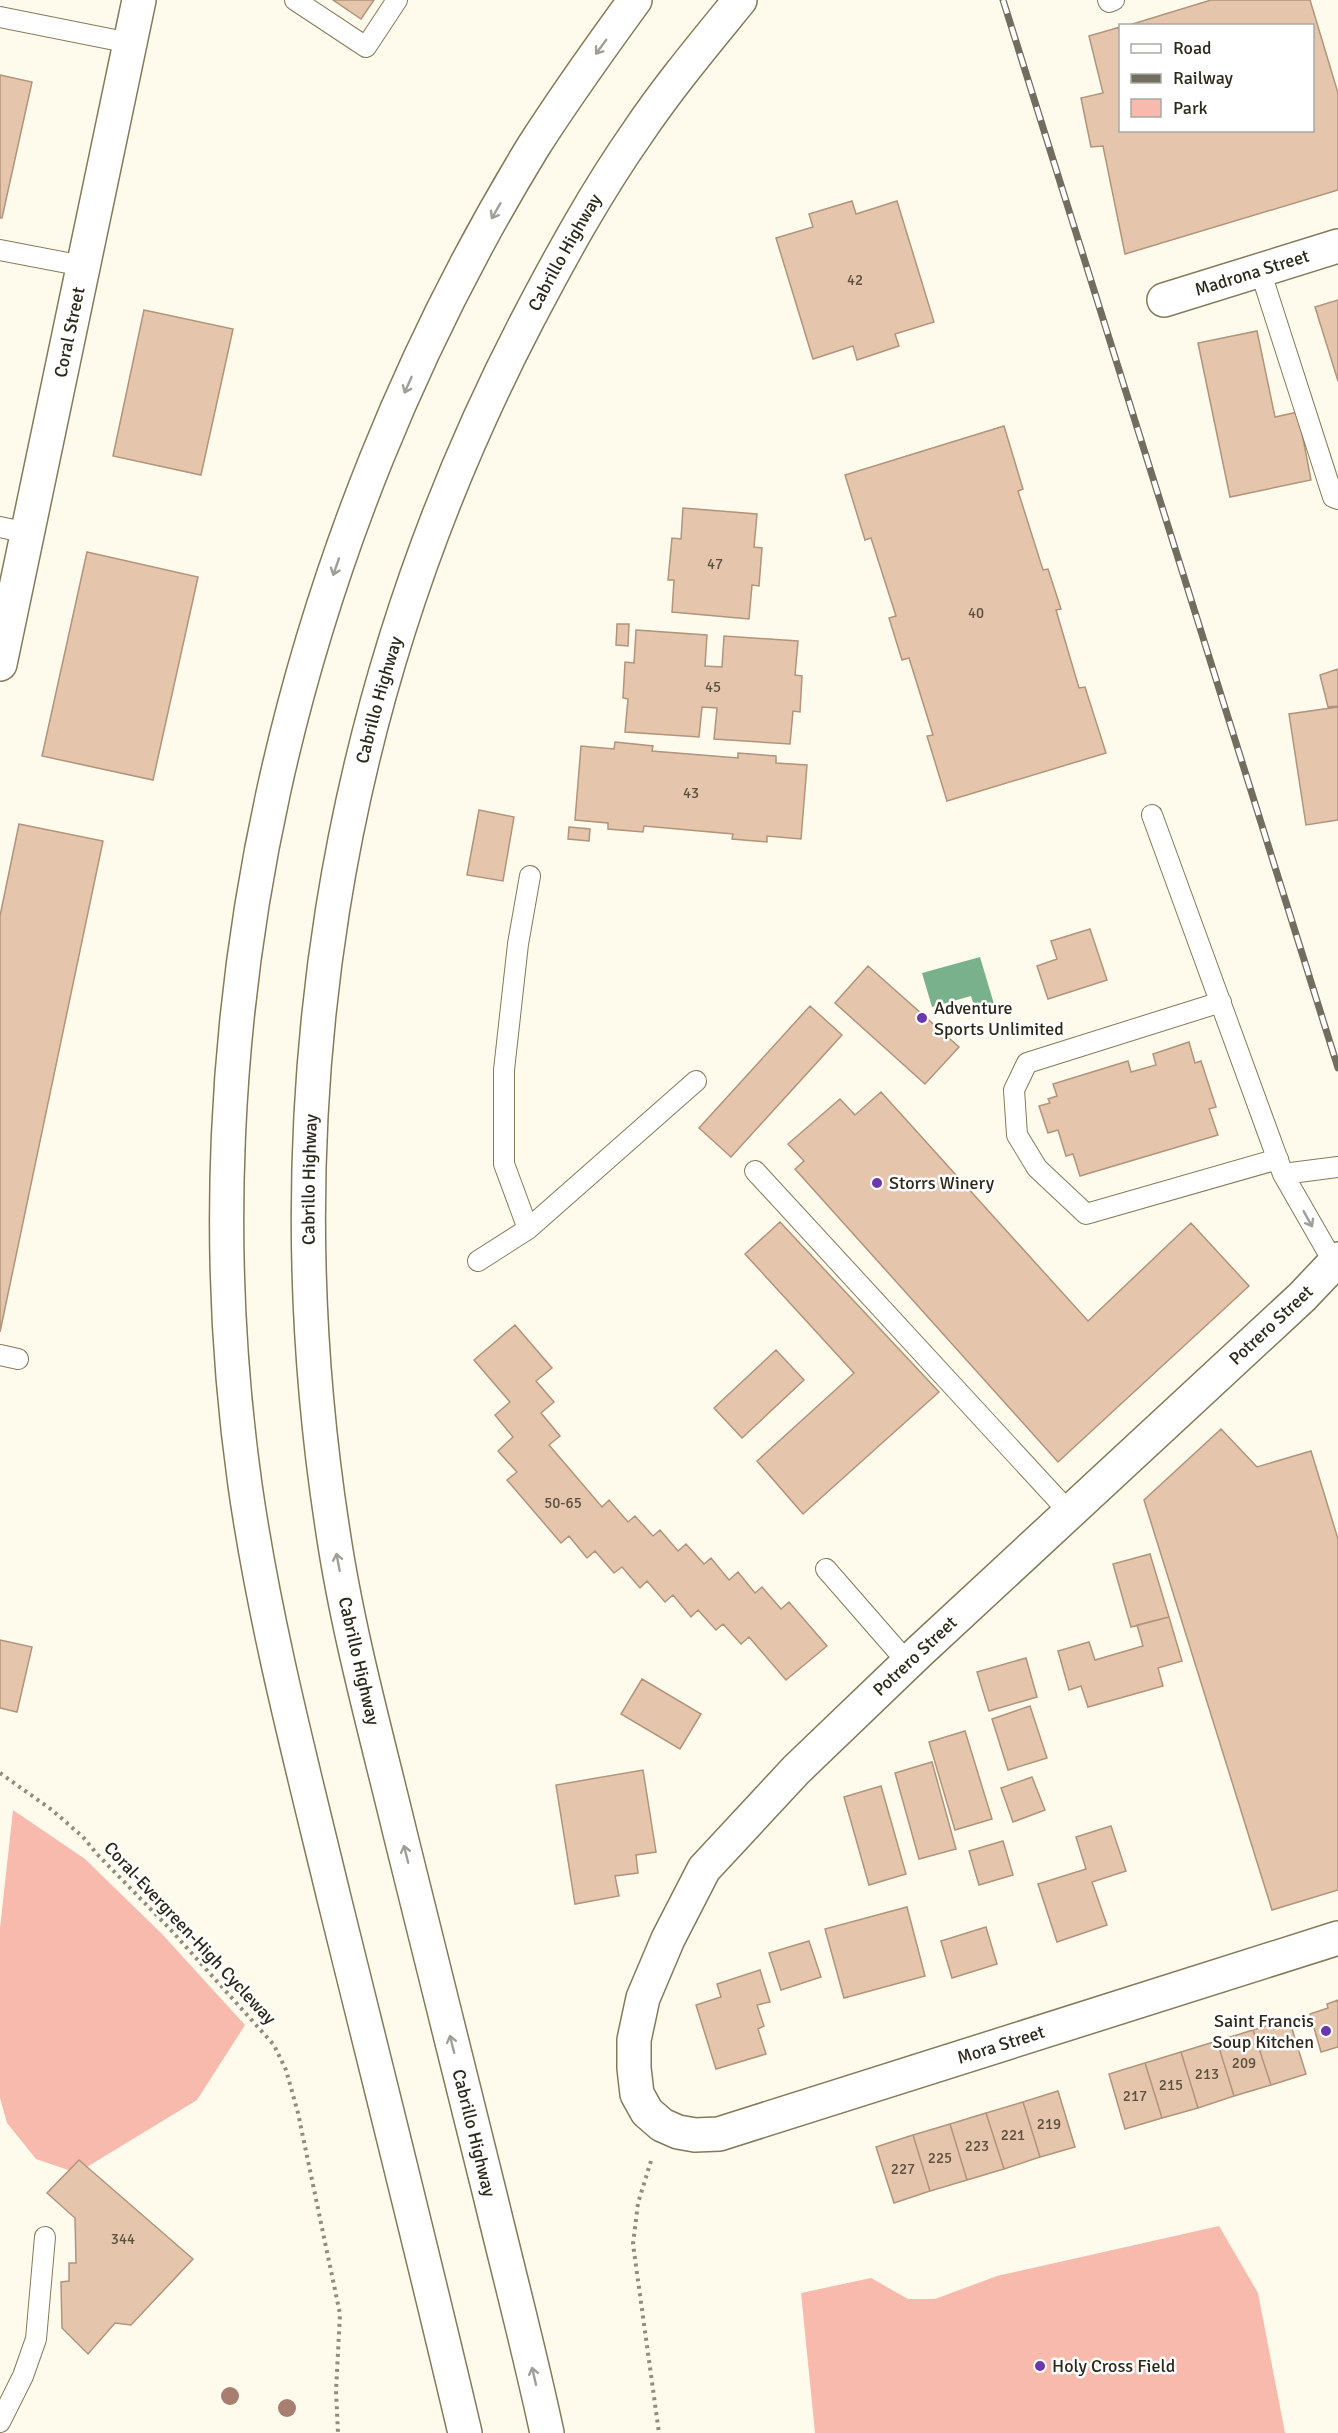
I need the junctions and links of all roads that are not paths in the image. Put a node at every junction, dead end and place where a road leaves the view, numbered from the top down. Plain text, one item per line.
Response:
1 (139, 0) edge
2 (295, 0) edge
3 (396, 0) edge
4 (635, 0) edge
5 (740, 0) edge
6 (1108, 0) edge
7 (1114, 0) edge
8 (0, 16) edge
9 (130, 43) junction
10 (1338, 246) edge
11 (0, 250) edge
12 (83, 266) junction
13 (1260, 270) junction
14 (1164, 300) dead end
15 (1338, 499) edge
16 (14, 530) edge
17 (0, 664) edge
18 (1152, 815) dead end
19 (530, 876) dead end
20 (1221, 1002) junction
21 (696, 1081) dead end
22 (1281, 1167) junction
23 (1338, 1167) edge
24 (755, 1171) dead end
25 (528, 1229) junction
26 (478, 1261) dead end
27 (1336, 1261) edge
28 (1069, 1512) junction
29 (826, 1569) dead end
30 (908, 1663) junction
31 (1338, 1938) edge
32 (662, 2125) joint
33 (45, 2237) dead end
34 (0, 2422) edge
35 (465, 2433) edge
36 (547, 2433) edge

1 - 9 main road, Coral Street
2 - 3 lane
4 -> 35 main road
36 -> 5 main road, Cabrillo Highway
6 - 7 lane
8 - 9 lane
9 - 12 main road, Coral Street
10 - 13 main road, Madrona Street
11 - 12 lane
12 - 16 main road, Coral Street
13 - 14 main road, Madrona Street
13 - 15 lane
16 - 17 main road, Coral Street
18 - 20 lane
19 - 25 lane
20 - 22 lane
20 - 22 lane
21 - 25 lane
22 - 23 lane
22 -> 27 lane
24 - 28 lane
25 - 26 lane
27 - 28 main road, Potrero Street
28 - 30 main road, Potrero Street
29 - 30 lane
30 - 32 main road, Potrero Street
31 - 32 main road, Mora Street
33 - 34 lane

